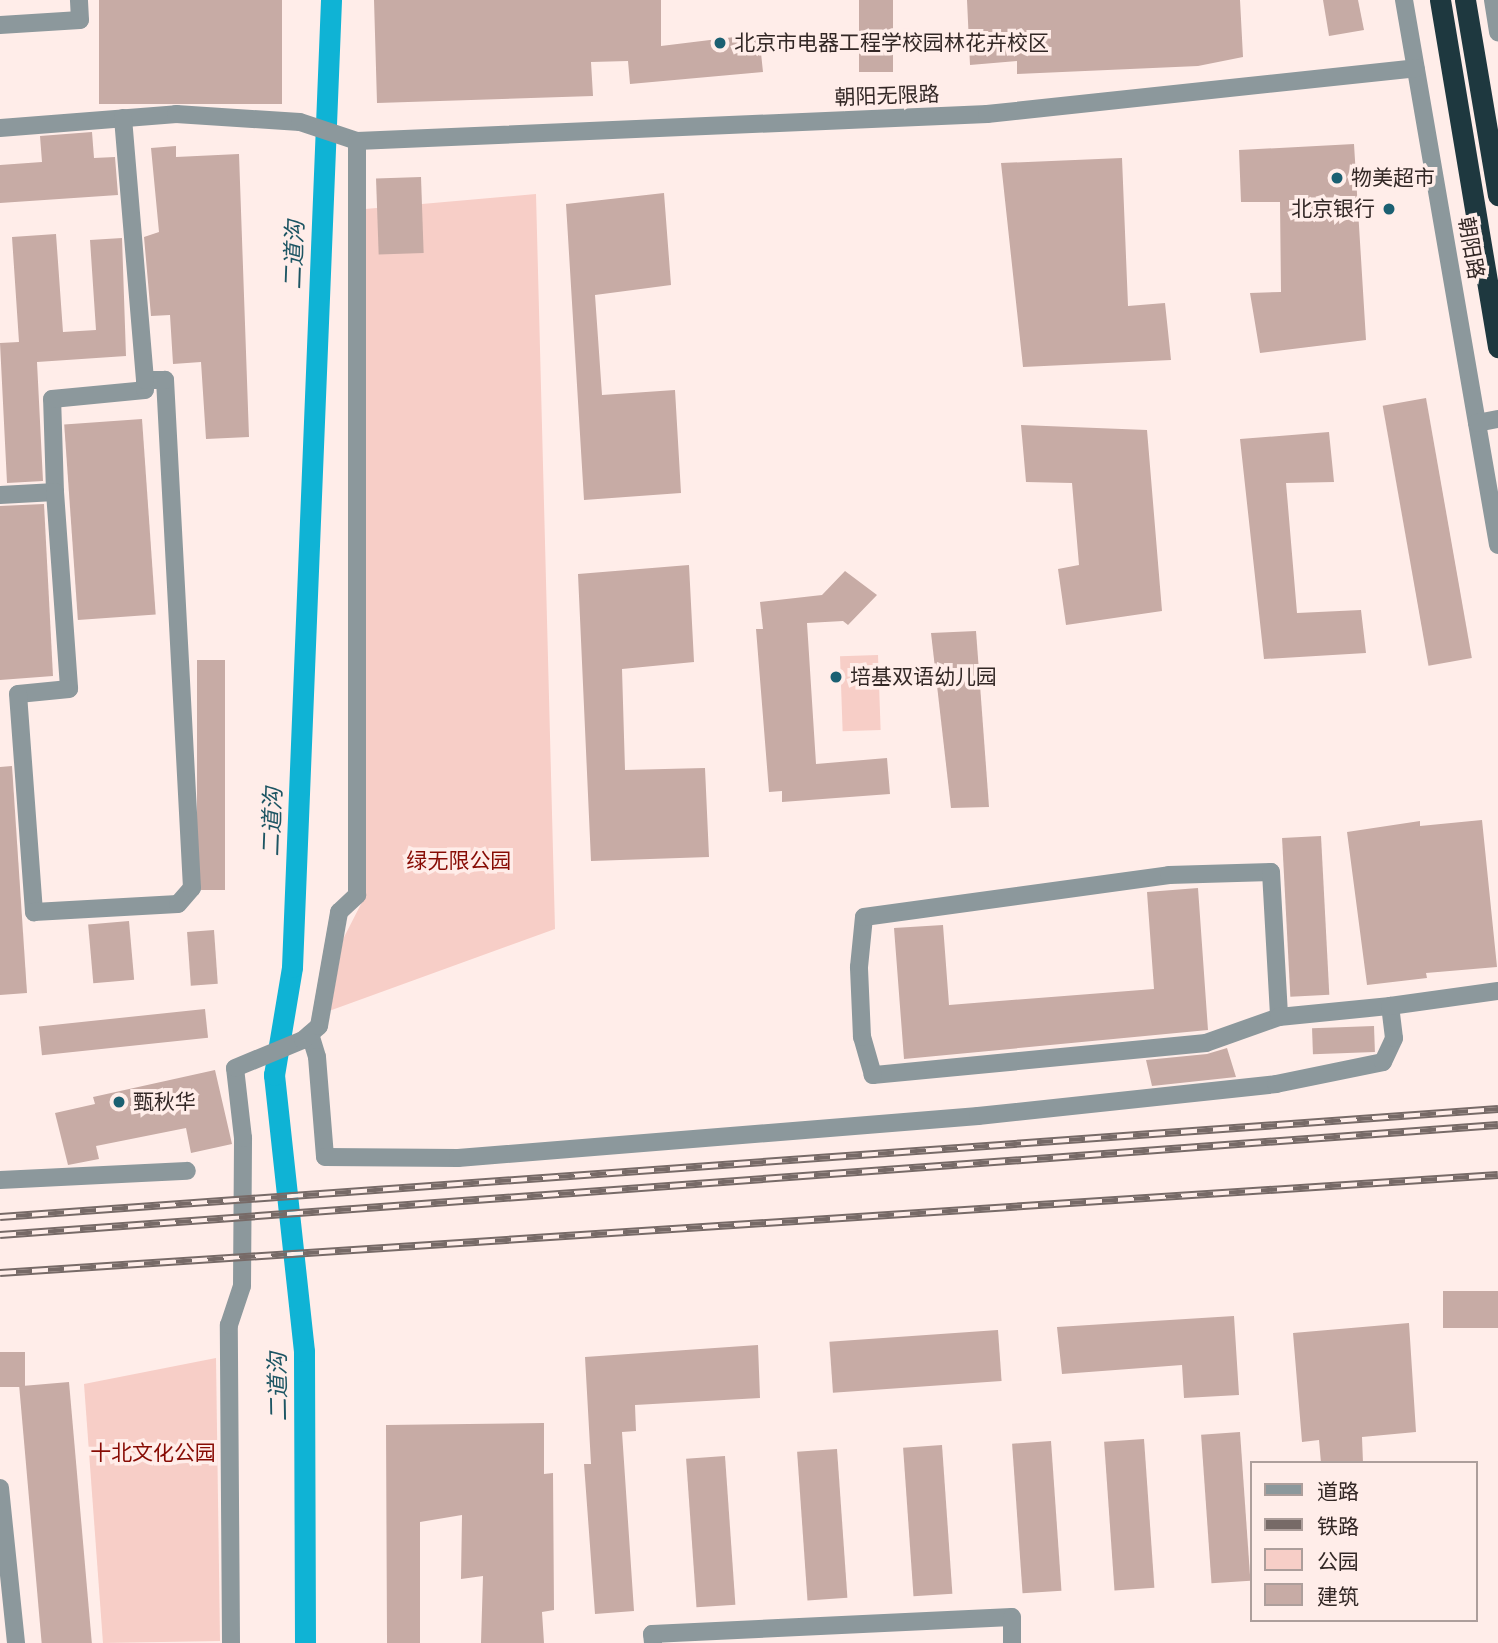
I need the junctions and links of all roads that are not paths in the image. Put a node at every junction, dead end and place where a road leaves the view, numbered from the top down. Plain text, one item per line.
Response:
1 (79, 0) edge
2 (1404, 0) edge
3 (1440, 0) edge
4 (1465, 0) edge
5 (1493, 0) edge
6 (0, 25) edge
7 (1498, 33) edge
8 (1416, 68) junction
9 (123, 118) junction
10 (0, 128) edge
11 (356, 141) junction
12 (1498, 195) edge
13 (1498, 347) edge
14 (145, 380) junction
15 (1498, 419) edge
16 (1477, 423) junction
17 (55, 492) junction
18 (0, 495) edge
19 (1498, 545) edge
20 (1498, 991) edge
21 (1390, 1006) junction
22 (1279, 1017) junction
23 (306, 1037) junction
24 (187, 1171) dead end
25 (0, 1180) edge
26 (0, 1488) edge
27 (16, 1643) edge
28 (231, 1643) edge
29 (653, 1643) edge
30 (1012, 1643) edge

1 - 6 street
2 - 8 street, 朝阳路
3 - 13 highway, 朝阳路
4 - 12 highway, 朝阳路
5 - 7 street
8 - 11 street, 朝阳无限路
8 - 16 street, 朝阳路
9 - 10 street
9 - 11 street
9 - 14 street
11 - 23 street
14 - 17 street
14 - 17 street
15 - 16 street
16 - 19 street, 朝阳路
17 - 18 street
20 - 21 street
21 - 22 street
21 - 23 street
22 - 22 street
23 - 28 street
24 - 25 street
26 - 27 street
29 - 30 street

